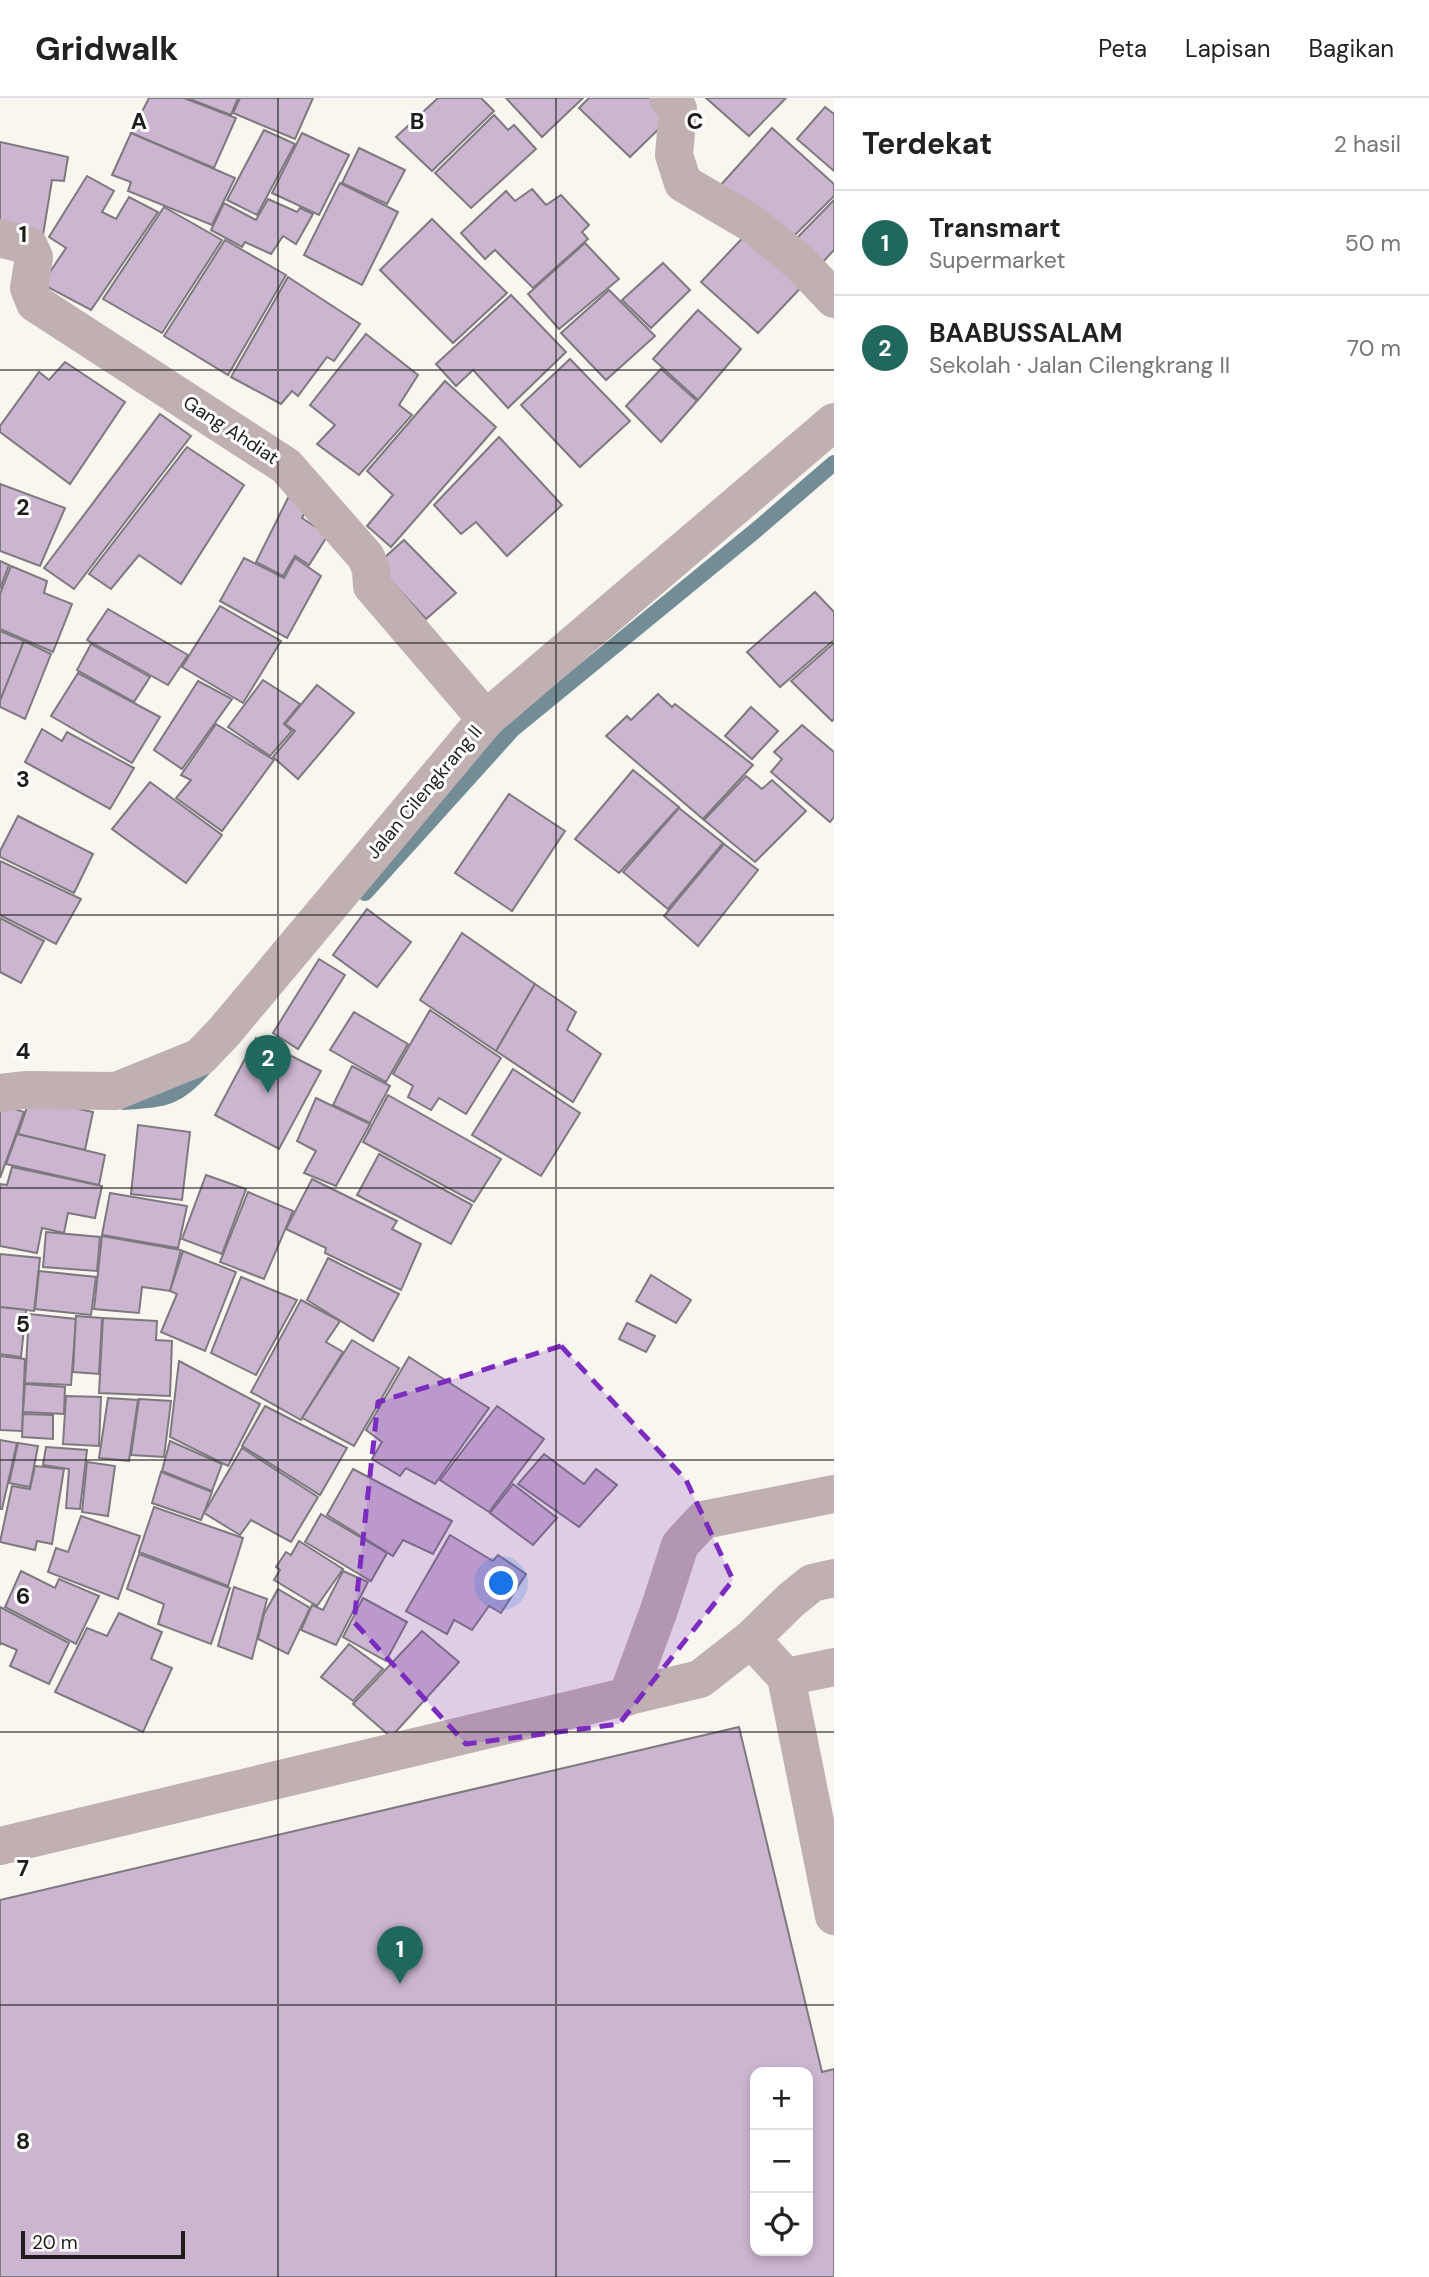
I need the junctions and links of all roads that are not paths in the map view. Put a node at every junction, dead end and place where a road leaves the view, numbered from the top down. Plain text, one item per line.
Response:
1 (668, 98) edge
2 (7, 240) edge
3 (834, 299) edge
4 (834, 422) edge
5 (486, 719) junction
6 (0, 1093) edge
7 (834, 1494) edge
8 (834, 1578) edge
9 (751, 1639) junction
10 (834, 1667) edge
11 (786, 1677) junction
12 (626, 1698) junction
13 (0, 1846) edge
14 (834, 1916) edge

1 - 3 street
2 - 5 street, Gang Ahdiat
4 - 5 street, Jalan Cilengkrang II
5 - 6 street, Jalan Cilengkrang II
7 - 12 street
8 - 9 street
9 - 11 street
9 - 12 street
10 - 11 street
11 - 14 street
12 - 13 street

